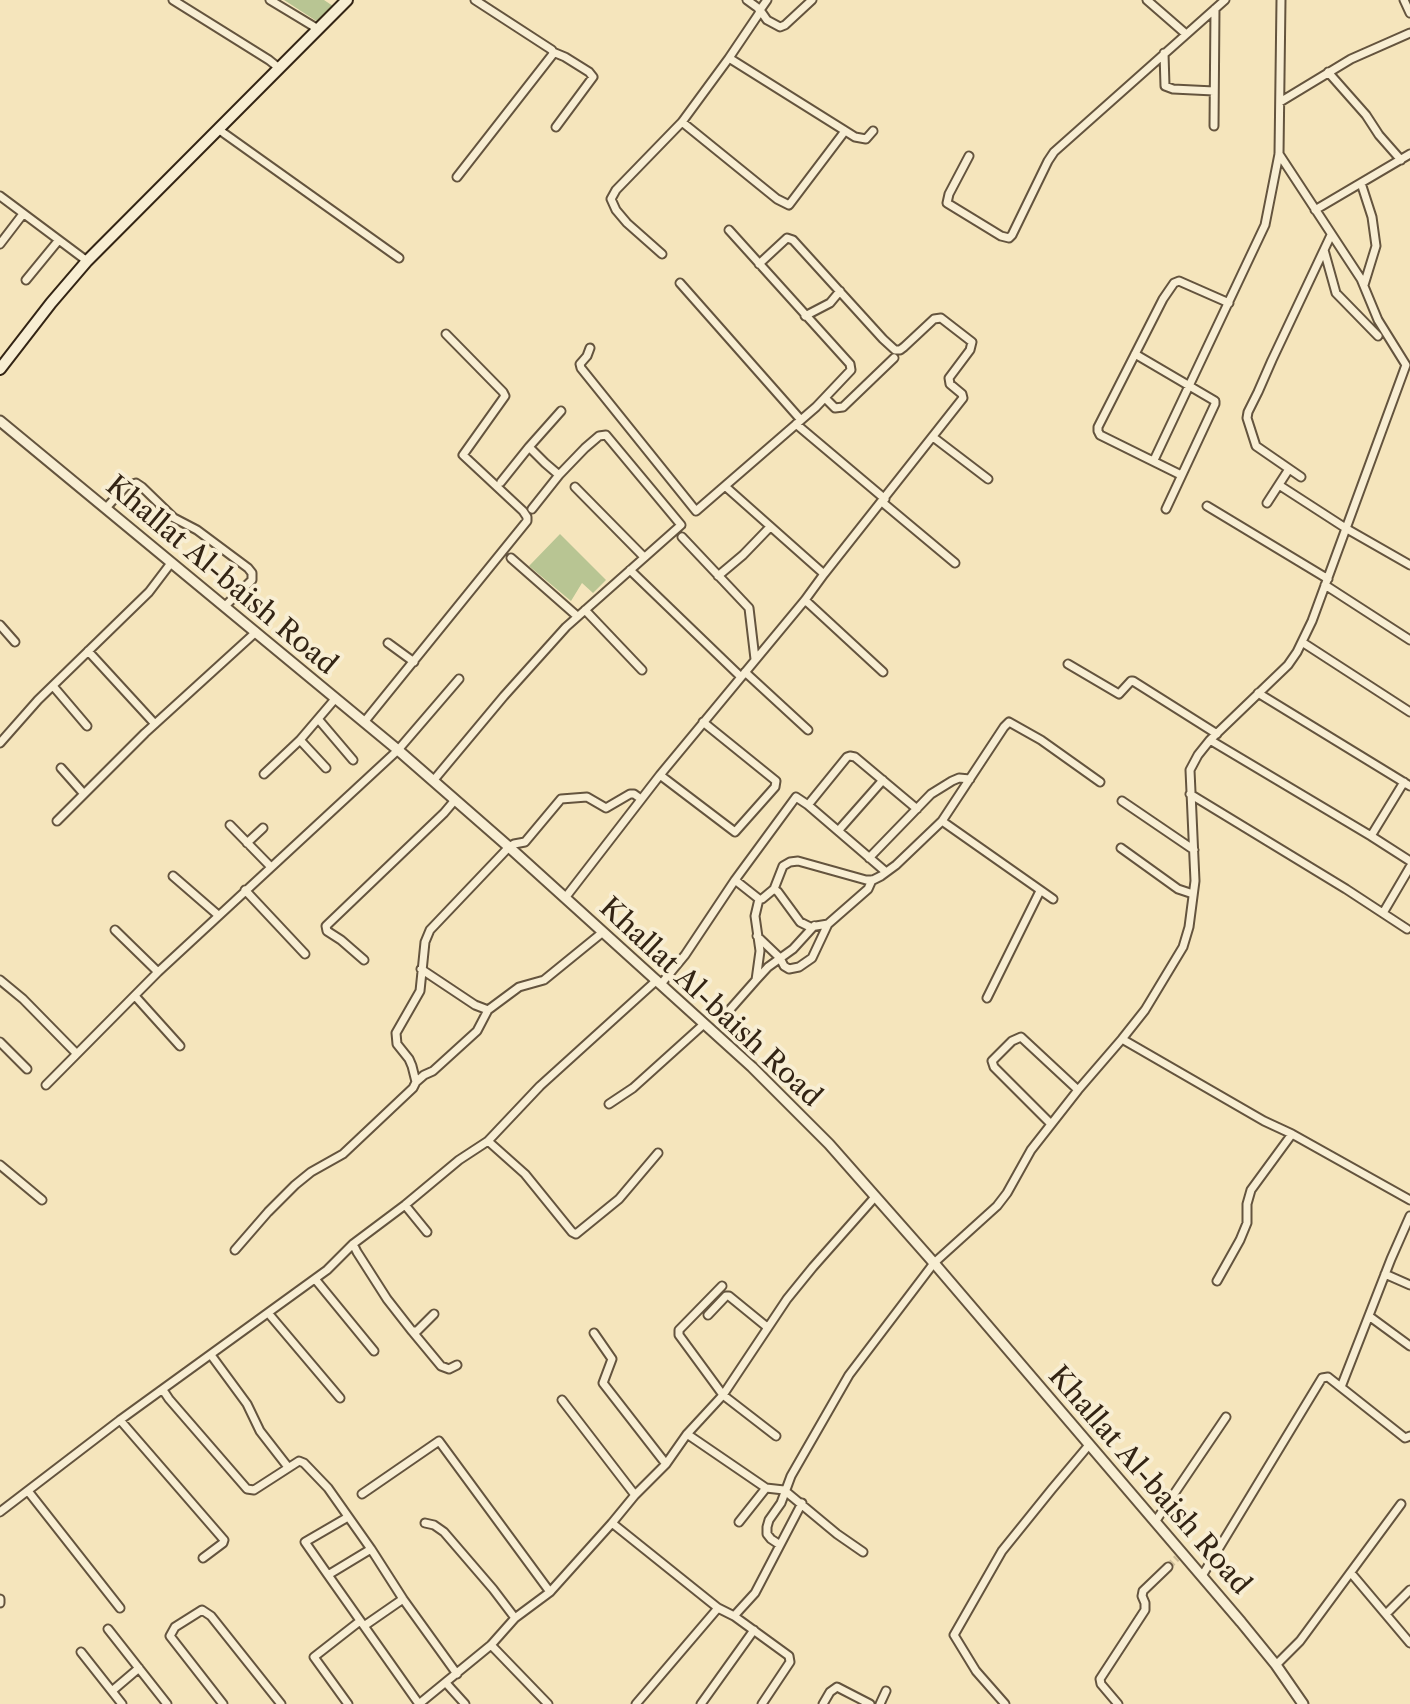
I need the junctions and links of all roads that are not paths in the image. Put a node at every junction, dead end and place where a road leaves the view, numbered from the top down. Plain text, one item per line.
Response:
1 (173, 0) edge
2 (270, 0) edge
3 (347, 0) edge
4 (475, 0) edge
5 (747, 0) edge
6 (767, 0) edge
7 (812, 0) edge
8 (1147, 0) edge
9 (1225, 0) edge
10 (1281, 0) edge
11 (1404, 0) edge
12 (1215, 9) junction
13 (760, 10) junction
14 (1410, 13) edge
15 (318, 29) junction
16 (1410, 33) edge
17 (1186, 34) junction
18 (553, 52) junction
19 (1164, 53) junction
20 (729, 58) junction
21 (279, 68) junction
22 (1328, 72) junction
23 (1214, 91) junction
24 (1280, 102) junction
25 (682, 122) junction
26 (1214, 126) dead end
27 (556, 127) dead end
28 (218, 129) junction
29 (845, 131) junction
30 (873, 131) dead end
31 (1279, 154) junction
32 (1410, 154) edge
33 (969, 156) dead end
34 (1401, 160) junction
35 (457, 177) dead end
36 (1361, 183) junction
37 (0, 196) edge
38 (1315, 210) junction
39 (23, 214) junction
40 (729, 230) dead end
41 (1331, 235) junction
42 (58, 241) junction
43 (0, 244) edge
44 (1324, 250) junction
45 (662, 254) dead end
46 (399, 258) dead end
47 (87, 261) junction
48 (759, 264) junction
49 (26, 280) dead end
50 (680, 283) dead end
51 (1364, 285) junction
52 (840, 291) junction
53 (1229, 303) junction
54 (805, 316) junction
55 (446, 334) dead end
56 (1378, 336) dead end
57 (590, 348) dead end
58 (1135, 354) junction
59 (894, 358) dead end
60 (1408, 368) edge
61 (0, 369) edge
62 (1191, 385) junction
63 (825, 398) junction
64 (561, 411) dead end
65 (0, 421) edge
66 (799, 422) junction
67 (933, 437) junction
68 (529, 447) junction
69 (1154, 460) junction
70 (1289, 469) junction
71 (559, 475) junction
72 (1181, 475) junction
73 (1301, 477) dead end
74 (988, 479) dead end
75 (501, 482) dead end
76 (1279, 485) junction
77 (575, 487) dead end
78 (726, 487) junction
79 (883, 500) junction
80 (1267, 503) dead end
81 (1207, 506) dead end
82 (106, 508) junction
83 (532, 509) dead end
84 (1166, 509) dead end
85 (696, 511) junction
86 (681, 525) junction
87 (770, 527) junction
88 (1347, 529) junction
89 (682, 537) dead end
90 (644, 557) junction
91 (511, 558) dead end
92 (171, 563) junction
93 (955, 563) dead end
94 (1410, 565) edge
95 (630, 570) junction
96 (824, 574) junction
97 (718, 576) junction
98 (1326, 582) junction
99 (805, 600) junction
100 (225, 606) junction
101 (585, 610) junction
102 (577, 616) junction
103 (0, 625) edge
104 (256, 632) junction
105 (1410, 640) edge
106 (15, 642) dead end
107 (1302, 642) junction
108 (388, 643) dead end
109 (88, 651) junction
110 (755, 659) junction
111 (414, 662) junction
112 (1068, 664) dead end
113 (642, 670) dead end
114 (883, 672) dead end
115 (743, 675) junction
116 (459, 679) dead end
117 (53, 686) junction
118 (1258, 693) junction
119 (335, 699) junction
120 (1410, 712) edge
121 (319, 720) junction
122 (365, 721) junction
123 (703, 722) junction
124 (155, 724) junction
125 (87, 726) dead end
126 (808, 730) dead end
127 (1217, 734) junction
128 (300, 740) junction
129 (1210, 740) junction
130 (0, 743) edge
131 (398, 750) junction
132 (353, 760) dead end
133 (61, 768) dead end
134 (326, 768) dead end
135 (264, 774) dead end
136 (660, 775) junction
137 (970, 779) junction
138 (883, 780) junction
139 (433, 781) junction
140 (1100, 782) dead end
141 (1407, 784) edge
142 (84, 794) junction
143 (1190, 794) junction
144 (641, 799) junction
145 (455, 800) junction
146 (1122, 801) dead end
147 (808, 805) junction
148 (917, 809) junction
149 (57, 821) dead end
150 (942, 821) junction
151 (230, 825) dead end
152 (263, 828) dead end
153 (838, 831) junction
154 (1371, 836) junction
155 (247, 843) junction
156 (509, 847) junction
157 (1121, 848) dead end
158 (1194, 850) junction
159 (869, 858) junction
160 (1410, 864) edge
161 (270, 866) junction
162 (886, 872) junction
163 (173, 876) dead end
164 (735, 880) junction
165 (872, 880) junction
166 (774, 889) junction
167 (245, 890) junction
168 (1040, 891) junction
169 (1193, 894) junction
170 (565, 898) junction
171 (759, 899) junction
172 (1053, 899) dead end
173 (1383, 913) junction
174 (218, 915) junction
175 (828, 924) junction
176 (814, 926) junction
177 (1407, 929) dead end
178 (115, 930) dead end
179 (603, 932) junction
180 (757, 936) junction
181 (305, 954) dead end
182 (780, 958) junction
183 (364, 960) dead end
184 (421, 969) junction
185 (158, 972) junction
186 (0, 980) edge
187 (756, 980) junction
188 (659, 982) junction
189 (135, 996) junction
190 (987, 998) dead end
191 (488, 1010) junction
192 (726, 1014) dead end
193 (704, 1024) junction
194 (1122, 1039) junction
195 (0, 1042) edge
196 (180, 1046) dead end
197 (76, 1053) junction
198 (27, 1069) dead end
199 (416, 1082) junction
200 (46, 1085) dead end
201 (1078, 1090) junction
202 (609, 1104) dead end
203 (1051, 1124) junction
204 (1292, 1134) junction
205 (488, 1141) junction
206 (658, 1153) dead end
207 (0, 1165) edge
208 (875, 1197) junction
209 (42, 1200) dead end
210 (1410, 1200) edge
211 (405, 1205) junction
212 (1410, 1216) edge
213 (427, 1232) dead end
214 (353, 1244) junction
215 (235, 1250) dead end
216 (934, 1263) junction
217 (1385, 1274) junction
218 (315, 1279) junction
219 (1217, 1281) dead end
220 (1410, 1285) edge
221 (722, 1286) dead end
222 (269, 1314) junction
223 (434, 1314) dead end
224 (708, 1315) dead end
225 (1369, 1316) junction
226 (767, 1327) junction
227 (412, 1331) junction
228 (594, 1333) dead end
229 (1410, 1346) edge
230 (374, 1351) dead end
231 (211, 1355) junction
232 (457, 1365) dead end
233 (1341, 1387) junction
234 (163, 1390) junction
235 (723, 1395) junction
236 (340, 1398) dead end
237 (562, 1400) dead end
238 (1226, 1417) dead end
239 (120, 1420) junction
240 (687, 1434) junction
241 (776, 1436) dead end
242 (1410, 1436) edge
243 (1089, 1445) junction
244 (666, 1464) junction
245 (288, 1467) junction
246 (766, 1488) junction
247 (784, 1490) junction
248 (28, 1491) junction
249 (362, 1494) dead end
250 (635, 1495) junction
251 (802, 1503) junction
252 (1401, 1504) dead end
253 (0, 1512) edge
254 (348, 1517) junction
255 (739, 1522) dead end
256 (1155, 1522) junction
257 (425, 1523) dead end
258 (612, 1523) junction
259 (780, 1545) junction
260 (371, 1549) junction
261 (863, 1552) dead end
262 (203, 1558) dead end
263 (1168, 1567) tunnel mouth
264 (1351, 1573) junction
265 (328, 1575) junction
266 (1202, 1576) junction
267 (1410, 1590) edge
268 (550, 1592) junction
269 (403, 1599) junction
270 (120, 1608) dead end
271 (718, 1608) junction
272 (1386, 1614) junction
273 (734, 1616) junction
274 (515, 1618) junction
275 (362, 1624) junction
276 (108, 1629) dead end
277 (754, 1630) junction
278 (1410, 1643) edge
279 (491, 1645) junction
280 (81, 1652) dead end
281 (1276, 1665) junction
282 (139, 1668) junction
283 (457, 1674) junction
284 (446, 1683) junction
285 (112, 1691) junction
286 (886, 1691) dead end
287 (122, 1704) edge
288 (167, 1704) edge
289 (223, 1704) edge
290 (281, 1704) edge
291 (348, 1704) edge
292 (419, 1704) edge
293 (465, 1704) edge
294 (548, 1704) edge
295 (636, 1704) edge
296 (701, 1704) edge
297 (762, 1704) edge
298 (823, 1704) edge
299 (870, 1704) edge
300 (880, 1704) edge
301 (1005, 1704) edge
302 (1118, 1704) edge
303 (1303, 1704) edge

1 - 21 street
2 - 15 street
3 - 15 main road
4 - 18 street
5 - 13 street
6 - 13 street
7 - 13 street
8 - 17 street
9 - 12 street
10 - 24 street
11 - 14 street
12 - 17 street
12 - 23 street
13 - 20 street
15 - 21 main road
16 - 22 street
17 - 19 street
18 - 27 street
18 - 35 street
19 - 23 street
19 - 33 street
20 - 25 street
20 - 29 street
21 - 28 main road
22 - 24 street
22 - 34 street
23 - 26 street
24 - 31 street
25 - 29 street
25 - 45 street
28 - 46 street
28 - 47 main road
29 - 30 street
31 - 38 street
31 - 53 street
32 - 34 street
34 - 36 street
36 - 38 street
36 - 51 street
37 - 39 street
38 - 41 street
39 - 42 street
39 - 43 street
40 - 48 street
41 - 44 street
41 - 51 street
42 - 47 street
42 - 49 street
44 - 56 street
44 - 70 street
47 - 61 main road
48 - 52 street
48 - 54 street
50 - 66 street
51 - 60 street
52 - 54 street
52 - 67 street
53 - 58 street
53 - 62 street
54 - 63 street
55 - 111 street
57 - 85 street
58 - 62 street
58 - 69 street
59 - 63 street
60 - 88 street
62 - 69 street
62 - 72 street
63 - 66 street
64 - 68 street
65 - 82 street, Khallat Al-baish Road
66 - 78 street
66 - 79 street
67 - 74 street
67 - 79 street
68 - 71 street
68 - 75 street
69 - 72 street
70 - 73 street
70 - 76 street
71 - 83 street
71 - 86 street
72 - 84 street
76 - 80 street
76 - 88 street
77 - 90 street
78 - 85 street
78 - 87 street
79 - 93 street
79 - 96 street
81 - 98 street
82 - 92 street, Khallat Al-baish Road
82 - 100 street
85 - 86 street
86 - 90 street
87 - 96 street
87 - 97 street
88 - 94 street
88 - 98 street
89 - 97 street
90 - 95 street
91 - 102 street
92 - 100 street, Khallat Al-baish Road
92 - 109 street
95 - 101 street
95 - 115 street
96 - 99 street
97 - 110 street
98 - 105 street
98 - 107 street
99 - 110 street
99 - 114 street
100 - 104 street, Khallat Al-baish Road
101 - 102 street
101 - 113 street
102 - 139 street
103 - 106 street
104 - 119 street, Khallat Al-baish Road
104 - 124 street
107 - 118 street
107 - 120 street
108 - 111 street
109 - 117 street
109 - 124 street
110 - 115 street
111 - 122 street
112 - 127 street
115 - 123 street
115 - 126 street
116 - 131 street
117 - 125 street
117 - 130 street
118 - 127 street
118 - 141 street
119 - 121 street
119 - 122 street, Khallat Al-baish Road
121 - 128 street
121 - 132 street
122 - 131 street, Khallat Al-baish Road
123 - 136 street
123 - 136 street
124 - 142 street
127 - 129 street
128 - 134 street
128 - 135 street
129 - 143 street
129 - 154 street
131 - 139 street, Khallat Al-baish Road
131 - 161 street
133 - 142 street
136 - 144 street
137 - 140 street
137 - 148 street
137 - 150 street
138 - 147 street
138 - 148 street
138 - 153 street
139 - 145 street, Khallat Al-baish Road
141 - 154 street
142 - 149 street
143 - 158 street
143 - 173 street
144 - 156 street
144 - 170 street
145 - 156 street, Khallat Al-baish Road
145 - 183 street
146 - 158 street
147 - 153 street
147 - 164 street
148 - 159 street
150 - 162 street
150 - 168 street
151 - 155 street
152 - 155 street
153 - 159 street
154 - 160 street
155 - 161 street
156 - 170 street, Khallat Al-baish Road
156 - 184 street
157 - 169 street
158 - 169 street
159 - 162 street
160 - 173 street
161 - 167 street
162 - 165 street
163 - 174 street
164 - 171 street
164 - 188 street
165 - 166 street
165 - 175 street
166 - 171 street
166 - 176 street
167 - 174 street
167 - 181 street
168 - 172 street
168 - 190 street
169 - 194 street
170 - 179 street, Khallat Al-baish Road
171 - 180 street
173 - 177 street
174 - 185 street
175 - 176 street
175 - 182 street
176 - 182 street
178 - 185 street
179 - 188 street, Khallat Al-baish Road
179 - 191 street
180 - 182 street
180 - 187 street
182 - 187 street
184 - 191 street
184 - 199 street
185 - 189 street
186 - 197 street
187 - 192 street
188 - 193 street, Khallat Al-baish Road
188 - 205 street
189 - 196 street
189 - 197 street
191 - 199 street
193 - 202 street
193 - 208 street, Khallat Al-baish Road
194 - 201 street
194 - 204 street
195 - 198 street
197 - 200 street
199 - 215 street
201 - 203 street
201 - 203 street
203 - 216 street
204 - 210 street
204 - 219 street
205 - 206 street
205 - 211 street
207 - 209 street
208 - 216 street, Khallat Al-baish Road
208 - 226 street
211 - 213 street
211 - 214 street
212 - 217 street
214 - 218 street
214 - 227 street
216 - 243 street, Khallat Al-baish Road
216 - 247 street
217 - 220 street
217 - 225 street
218 - 222 street
218 - 230 street
221 - 235 street
222 - 231 street
222 - 236 street
223 - 227 street
224 - 226 street
225 - 229 street
225 - 233 street
226 - 235 street
227 - 232 street
228 - 244 street
231 - 234 street
231 - 245 street
233 - 242 street
233 - 266 street
234 - 239 street
234 - 245 street
235 - 240 street
235 - 241 street
237 - 250 street
238 - 256 street
239 - 248 street
239 - 262 street
240 - 244 street
240 - 246 street
243 - 256 street, Khallat Al-baish Road
243 - 301 street
244 - 250 street
245 - 254 street
246 - 247 street
246 - 255 street
247 - 251 street
247 - 259 street
248 - 253 street
248 - 270 street
249 - 268 street
250 - 258 street
251 - 259 street
251 - 261 street
252 - 264 street
254 - 260 street
254 - 265 street
256 - 266 street, Khallat Al-baish Road
257 - 274 street
258 - 268 street
258 - 271 street
259 - 273 street
260 - 265 street
260 - 269 street
263 - 302 street
264 - 272 street
264 - 281 street
265 - 275 street
266 - 281 street, Khallat Al-baish Road
267 - 272 street
268 - 274 street
269 - 275 street
269 - 283 street
271 - 273 street
271 - 295 street
272 - 278 street
273 - 277 street
274 - 279 street
275 - 291 street
275 - 292 street
276 - 282 street
277 - 296 street
277 - 297 street
279 - 283 street
279 - 294 street
280 - 285 street
281 - 303 street, Khallat Al-baish Road
282 - 285 street
282 - 288 street
283 - 284 street
284 - 292 street
284 - 293 street
285 - 287 street
286 - 300 street
289 - 290 street
298 - 299 street

